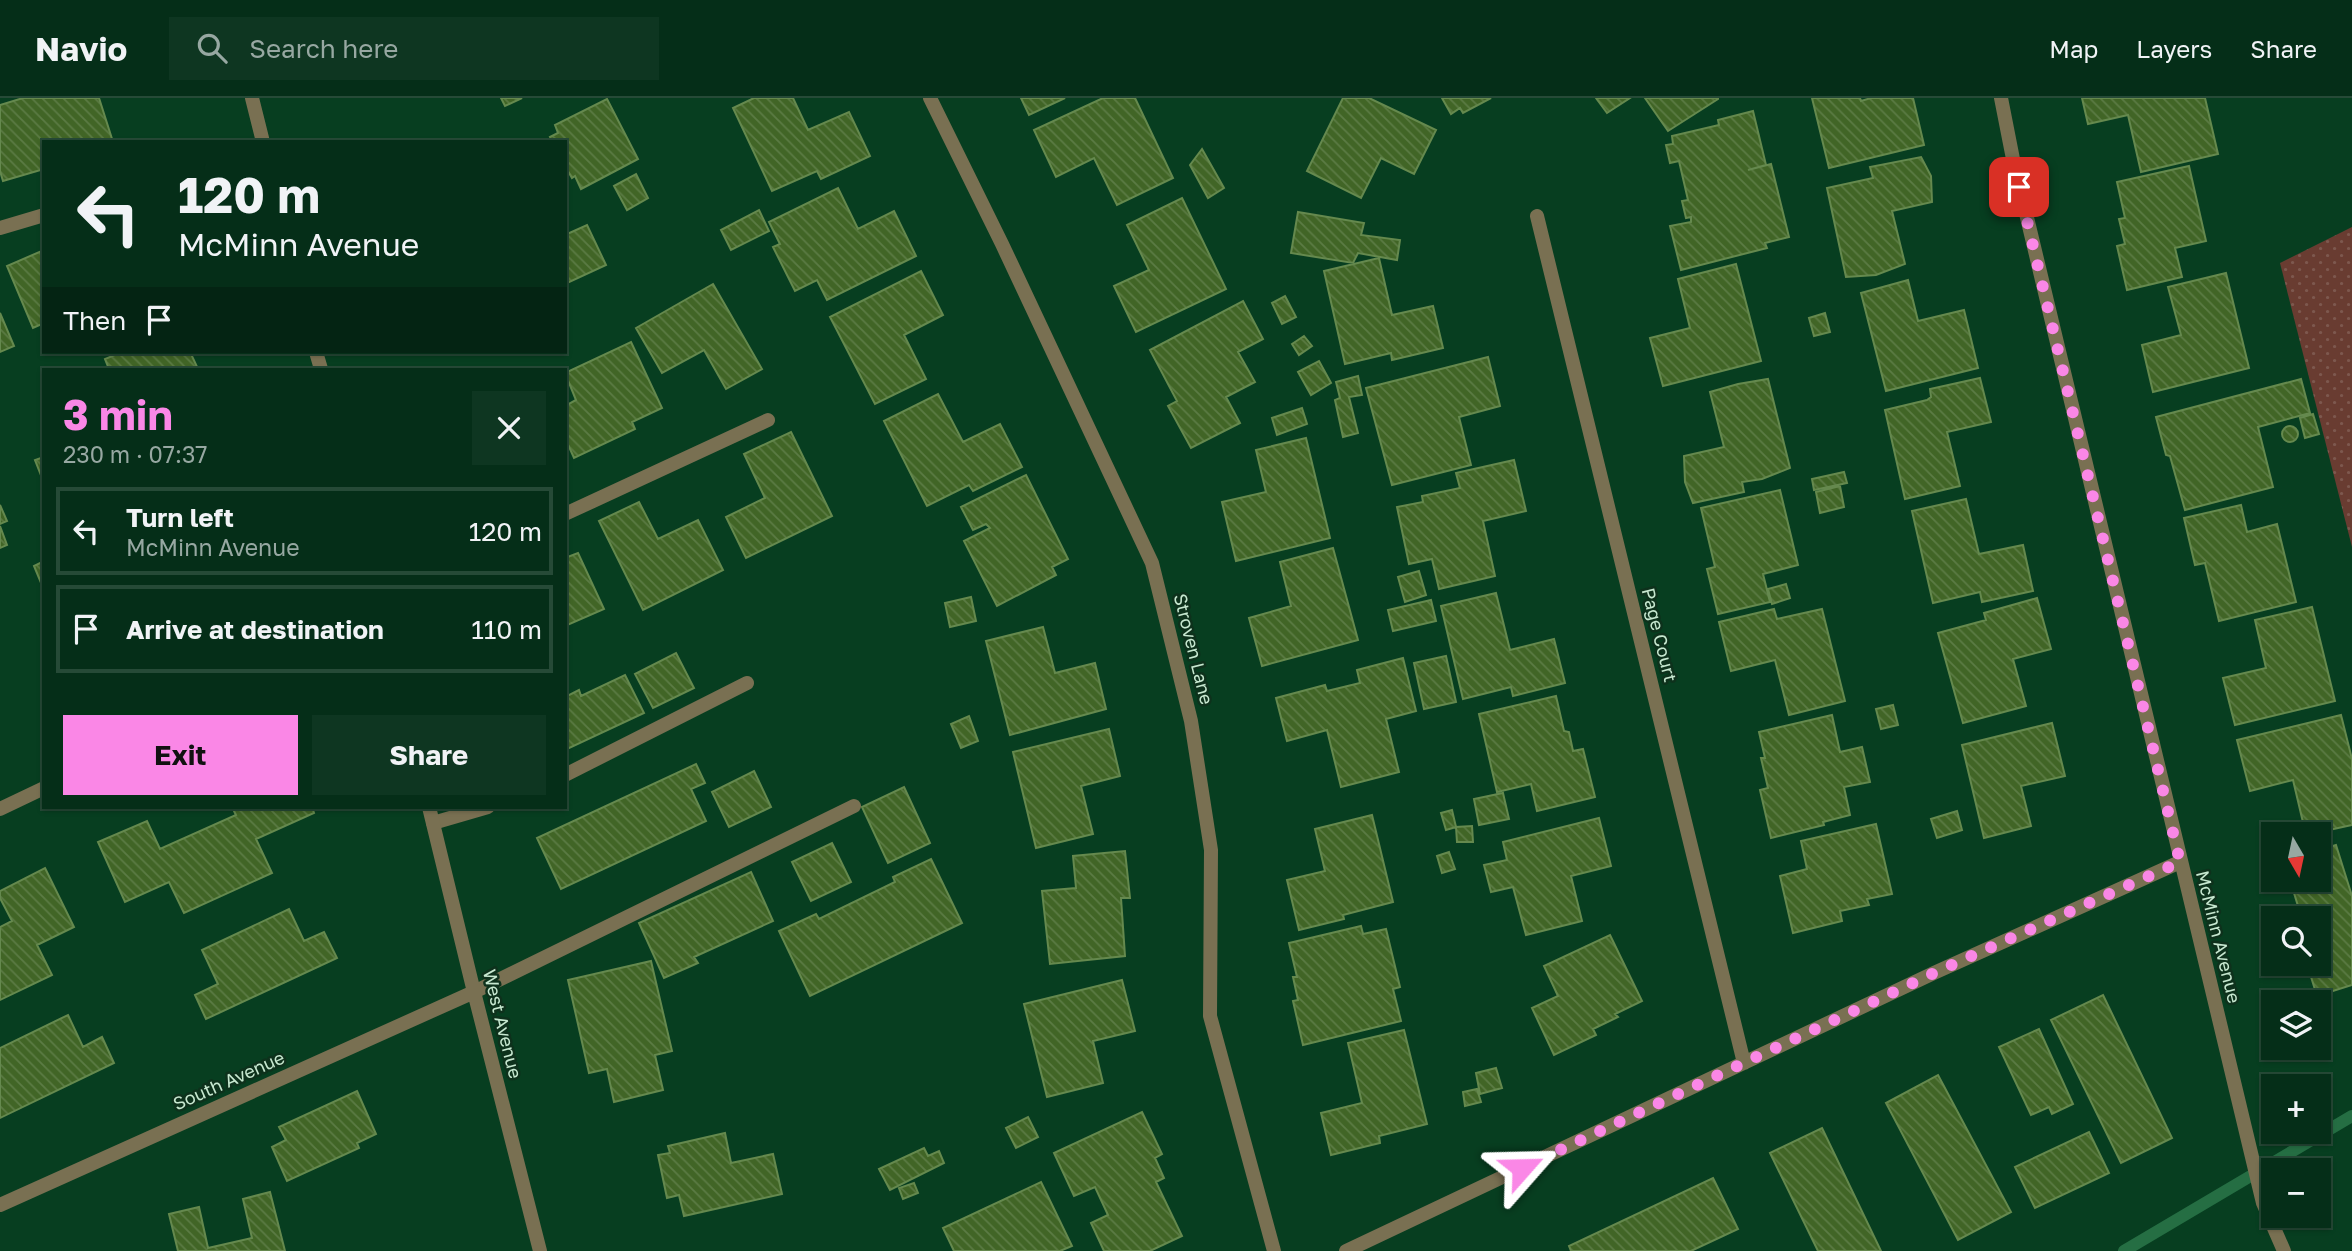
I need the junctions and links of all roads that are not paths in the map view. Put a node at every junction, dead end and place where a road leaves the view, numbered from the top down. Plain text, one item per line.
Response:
1 (252, 98) edge
2 (930, 98) edge
3 (2001, 98) edge
4 (262, 140) edge
5 (42, 216) edge
6 (1537, 216) dead end
7 (0, 228) edge
8 (768, 420) dead end
9 (567, 513) edge
10 (747, 683) dead end
11 (567, 774) edge
12 (42, 789) edge
13 (854, 806) dead end
14 (0, 809) edge
15 (430, 809) edge
16 (481, 809) edge
17 (433, 823) junction
18 (2180, 862) junction
19 (474, 992) junction
20 (1744, 1063) junction
21 (0, 1205) edge
22 (540, 1251) edge
23 (1274, 1251) edge
24 (1346, 1251) edge
25 (2284, 1251) edge

1 - 4 street
2 - 23 street, Stroven Lane
3 - 18 street, McMinn Avenue
5 - 7 street
6 - 20 street, Page Court
8 - 9 street
10 - 11 street
12 - 14 street
13 - 19 street, South Avenue
15 - 17 street, West Avenue
16 - 17 street
17 - 19 street, West Avenue
18 - 20 street
18 - 25 street, McMinn Avenue
19 - 21 street, South Avenue
19 - 22 street, West Avenue
20 - 24 street

